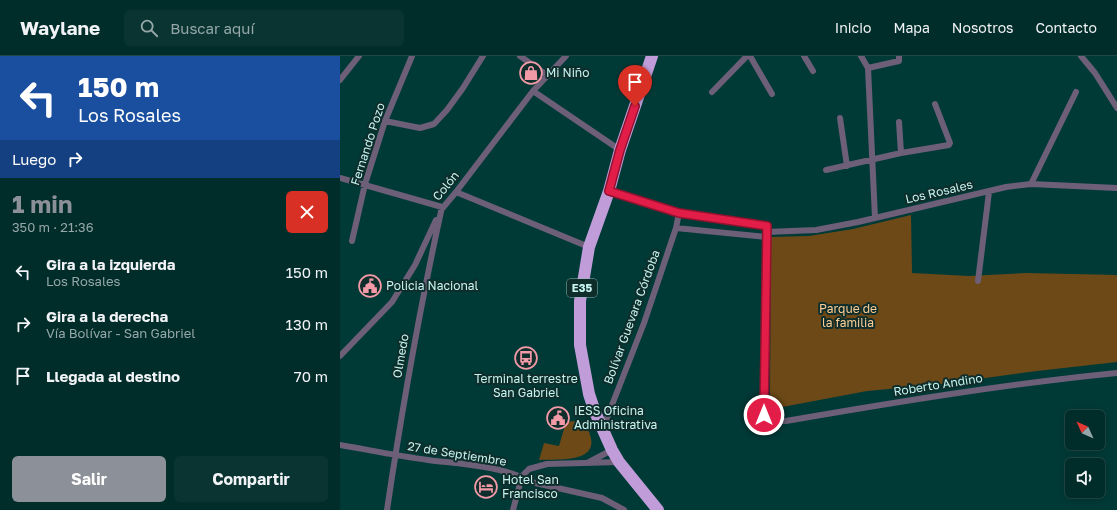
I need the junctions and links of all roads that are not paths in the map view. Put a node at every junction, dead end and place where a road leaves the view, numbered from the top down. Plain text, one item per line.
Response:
1 (359, 56) edge
2 (412, 56) edge
3 (483, 56) edge
4 (520, 56) edge
5 (566, 56) edge
6 (652, 56) edge
7 (748, 56) edge
8 (804, 56) edge
9 (861, 56) edge
10 (899, 56) edge
11 (1082, 56) edge
12 (868, 68) junction
13 (813, 71) dead end
14 (548, 76) junction
15 (340, 80) edge
16 (533, 91) junction
17 (712, 92) dead end
18 (1076, 92) dead end
19 (772, 94) dead end
20 (935, 104) dead end
21 (1117, 108) edge
22 (840, 118) dead end
23 (385, 121) junction
24 (899, 122) dead end
25 (620, 150) junction
26 (901, 153) junction
27 (872, 159) junction
28 (847, 166) junction
29 (826, 170) dead end
30 (340, 178) edge
31 (365, 184) junction
32 (1031, 184) junction
33 (1117, 188) edge
34 (609, 191) junction
35 (456, 192) junction
36 (989, 192) junction
37 (442, 207) junction
38 (679, 213) junction
39 (875, 218) junction
40 (676, 228) junction
41 (766, 232) junction
42 (352, 241) dead end
43 (590, 247) junction
44 (415, 264) junction
45 (428, 270) junction
46 (978, 281) dead end
47 (340, 356) edge
48 (1117, 373) edge
49 (603, 429) junction
50 (340, 445) edge
51 (612, 450) junction
52 (395, 455) junction
53 (619, 462) junction
54 (587, 463) junction
55 (522, 476) junction
56 (388, 510) edge
57 (513, 510) edge
58 (624, 510) edge
59 (658, 510) edge

1 - 15 street
2 - 23 street, Fernando Pozo
3 - 23 street
4 - 14 street
5 - 14 street, Colón
6 - 25 highway, E35
7 - 17 street
7 - 19 street
8 - 13 street
9 - 12 street
10 - 12 street
11 - 21 street
12 - 27 street
14 - 16 street, Colón
16 - 25 street
16 - 35 street, Colón
18 - 32 street
20 - 26 street
22 - 28 street
23 - 31 street, Fernando Pozo
24 - 26 street
25 - 34 highway, E35
26 - 27 street
27 - 28 street
27 - 39 street
28 - 29 street
30 - 31 street
31 - 37 street
31 - 42 street, Fernando Pozo
32 - 33 street, Los Rosales
32 - 36 street, Los Rosales
34 - 38 street, Los Rosales
34 - 43 highway, E35
35 - 37 street, Colón
35 - 43 street
36 - 39 street, Los Rosales
36 - 46 street
37 - 44 street, Colón
37 - 45 street, Olmedo
38 - 40 street, Bolívar Guevara Córdoba
38 - 41 street, Los Rosales
39 - 41 street, Los Rosales
40 - 41 street
40 - 49 street, Bolívar Guevara Córdoba
41 - 48 street, Roberto Andino
43 - 49 highway, E35
44 - 45 street
44 - 47 street, Colón
45 - 52 street, Olmedo
49 - 51 highway, E35
50 - 52 street, 27 de Septiembre
51 - 53 highway, E35
51 - 54 street
52 - 55 street, 27 de Septiembre
52 - 56 street, Olmedo
53 - 54 street
53 - 59 highway, E35
54 - 55 street
55 - 57 street
55 - 58 street, 27 de Septiembre

